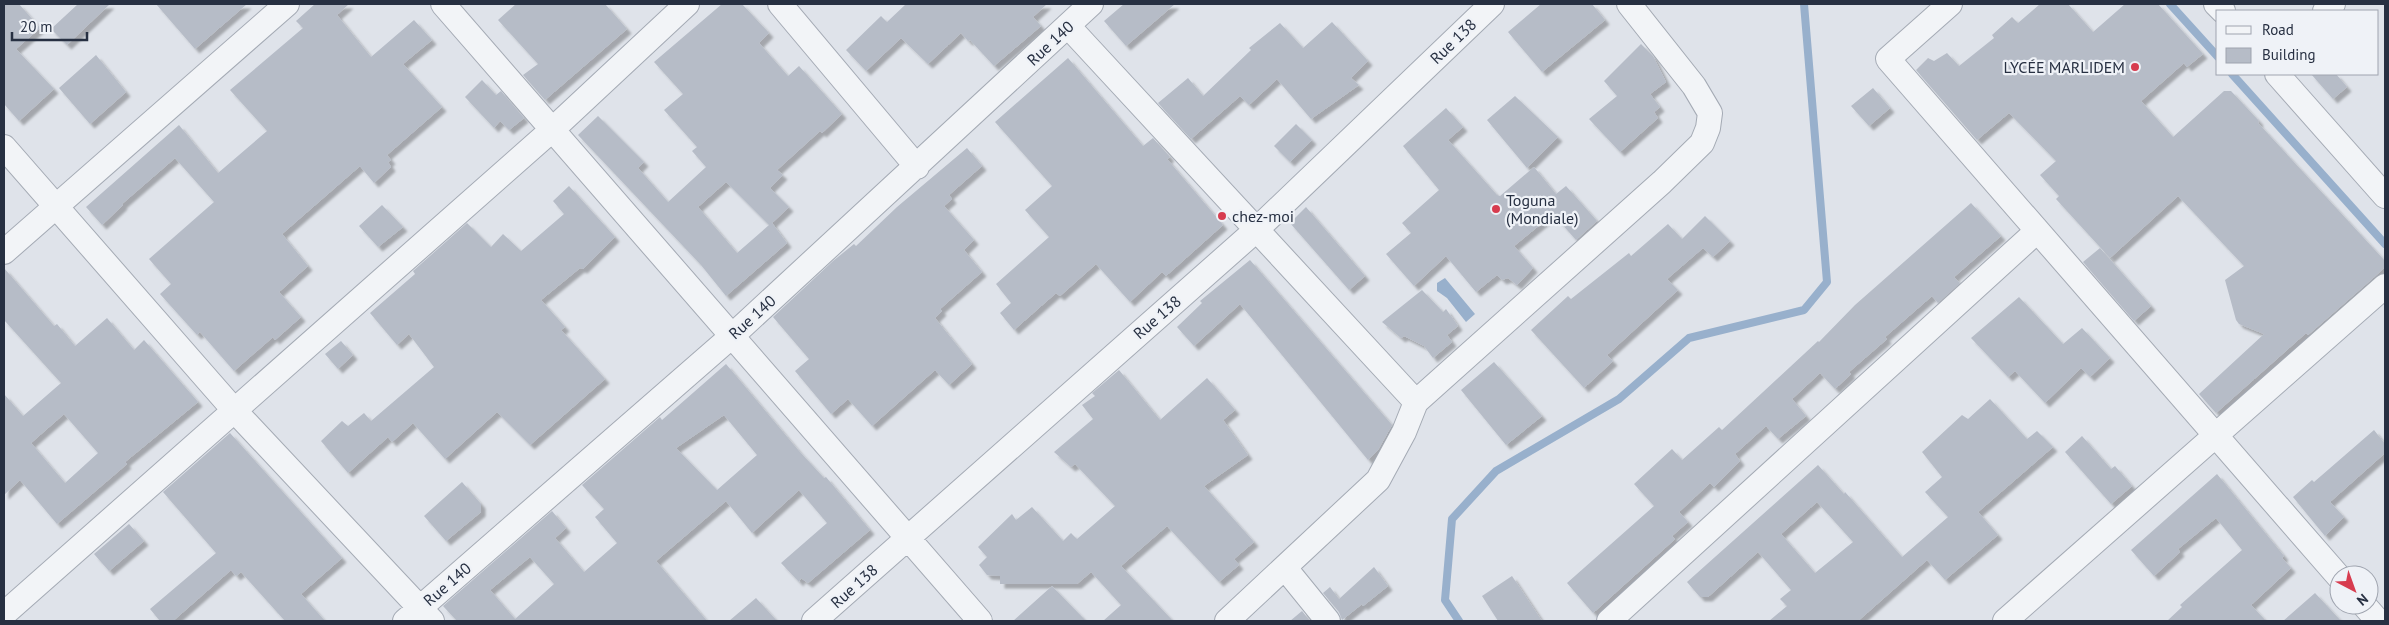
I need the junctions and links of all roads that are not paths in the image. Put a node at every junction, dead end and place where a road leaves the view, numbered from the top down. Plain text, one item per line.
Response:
1 (287, 4) edge
2 (443, 4) edge
3 (687, 4) edge
4 (780, 4) edge
5 (1091, 4) edge
6 (1492, 4) edge
7 (1629, 4) edge
8 (1950, 4) edge
9 (1068, 26) junction
10 (2278, 75) edge
11 (553, 129) junction
12 (4, 147) edge
13 (916, 167) junction
14 (2385, 196) edge
15 (56, 206) junction
16 (1255, 231) junction
17 (2037, 231) junction
18 (4, 252) edge
19 (2385, 286) edge
20 (732, 336) junction
21 (1416, 402) junction
22 (234, 410) junction
23 (2216, 435) junction
24 (907, 538) junction
25 (2329, 565) edge
26 (1284, 568) junction
27 (4, 614) edge
28 (419, 617) edge
29 (814, 621) edge
30 (980, 621) edge
31 (1227, 621) edge
32 (1328, 621) edge
33 (1609, 621) edge
34 (2005, 621) edge

1 - 15 street
2 - 11 street
3 - 11 street
4 - 13 street
5 - 9 street, Rue 140
6 - 16 street, Rue 138
7 - 21 street
8 - 17 street
9 - 13 street, Rue 140
9 - 16 street
10 - 14 street
11 - 20 street
11 - 22 street
12 - 15 street
13 - 20 street, Rue 140
15 - 18 street
15 - 22 street
16 - 21 street
16 - 24 street, Rue 138
17 - 23 street
17 - 33 street
19 - 23 street
20 - 24 street
20 - 28 street, Rue 140
21 - 26 street
22 - 27 street
22 - 28 street
23 - 25 street
23 - 34 street
24 - 29 street, Rue 138
24 - 30 street
26 - 31 street
26 - 32 street

